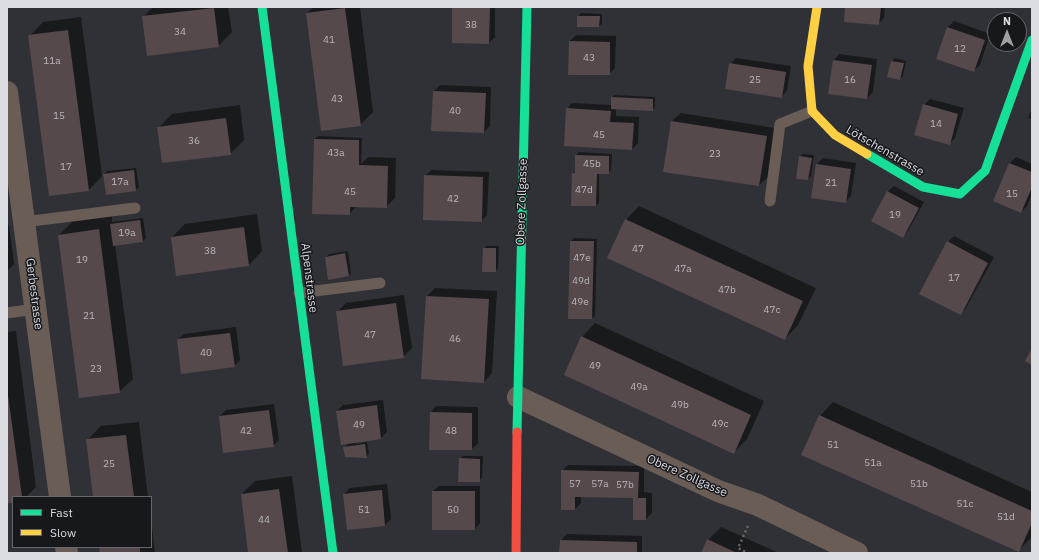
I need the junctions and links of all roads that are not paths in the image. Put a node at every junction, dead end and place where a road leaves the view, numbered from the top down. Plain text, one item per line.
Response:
1 (262, 7) edge
2 (527, 7) edge
3 (817, 7) edge
4 (1032, 40) edge
5 (7, 92) edge
6 (812, 111) junction
7 (770, 201) dead end
8 (135, 208) dead end
9 (24, 222) junction
10 (380, 283) dead end
11 (299, 293) junction
12 (36, 309) junction
13 (7, 313) edge
14 (518, 397) junction
15 (60, 496) edge
16 (333, 553) edge
17 (516, 553) edge
18 (857, 553) edge

1 - 11 street, Alpenstrasse
2 - 14 street, Obere Zollgasse
3 - 6 street
4 - 6 street, Lötschenstrasse
5 - 9 street, Gerbestrasse
6 - 7 lane
8 - 9 lane
9 - 12 street, Gerbestrasse
10 - 11 lane
11 - 16 street, Alpenstrasse
12 - 13 lane
12 - 15 street, Gerbestrasse
14 - 17 street, Obere Zollgasse
14 - 18 street, Obere Zollgasse

